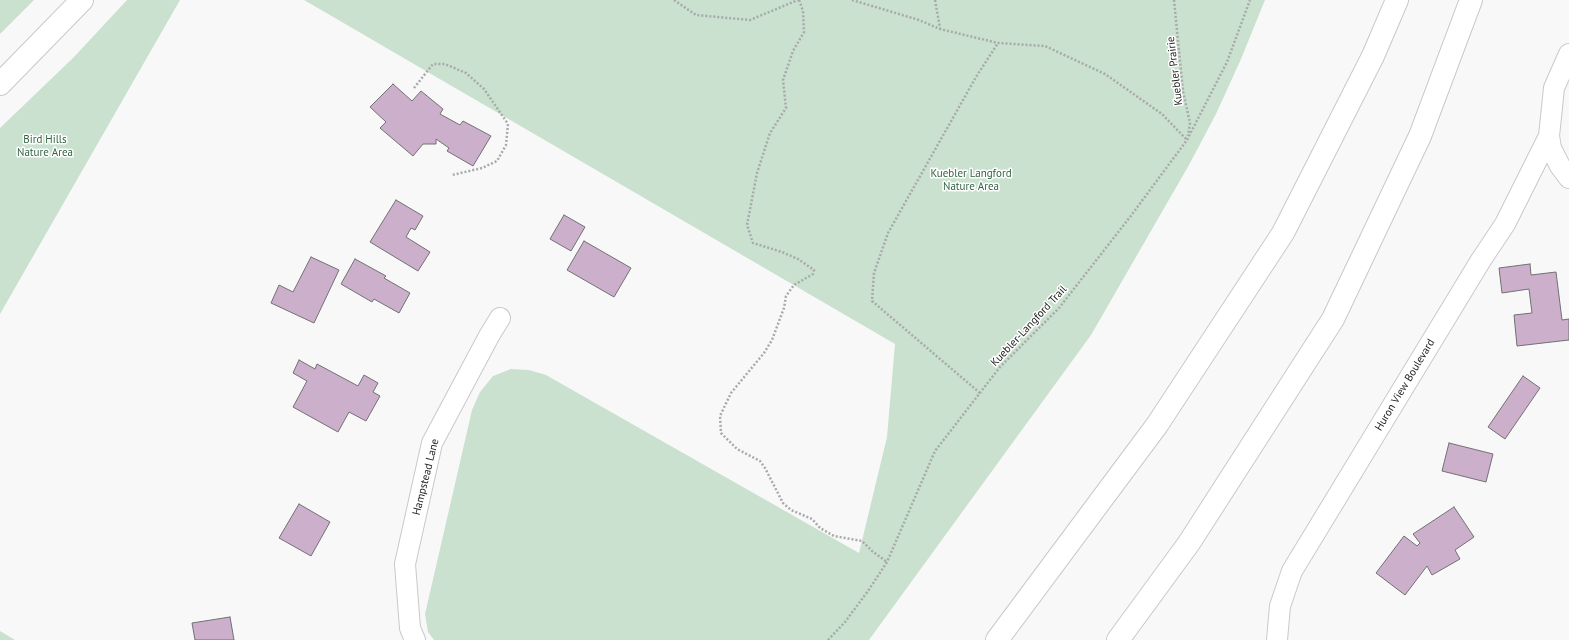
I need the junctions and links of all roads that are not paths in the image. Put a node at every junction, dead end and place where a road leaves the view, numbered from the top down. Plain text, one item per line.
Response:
1 (82, 0) edge
2 (1397, 0) edge
3 (1472, 0) edge
4 (1569, 54) edge
5 (0, 84) edge
6 (1549, 136) junction
7 (1569, 178) edge
8 (500, 318) dead end
9 (412, 634) edge
10 (998, 640) edge
11 (1118, 640) edge
12 (1277, 640) edge

1 - 5 main road
2 - 10 main road
3 - 11 main road
4 - 6 street, Huron View Boulevard
6 - 7 street, Huron View Boulevard
6 - 12 street, Huron View Boulevard
8 - 9 street, Hampstead Lane

